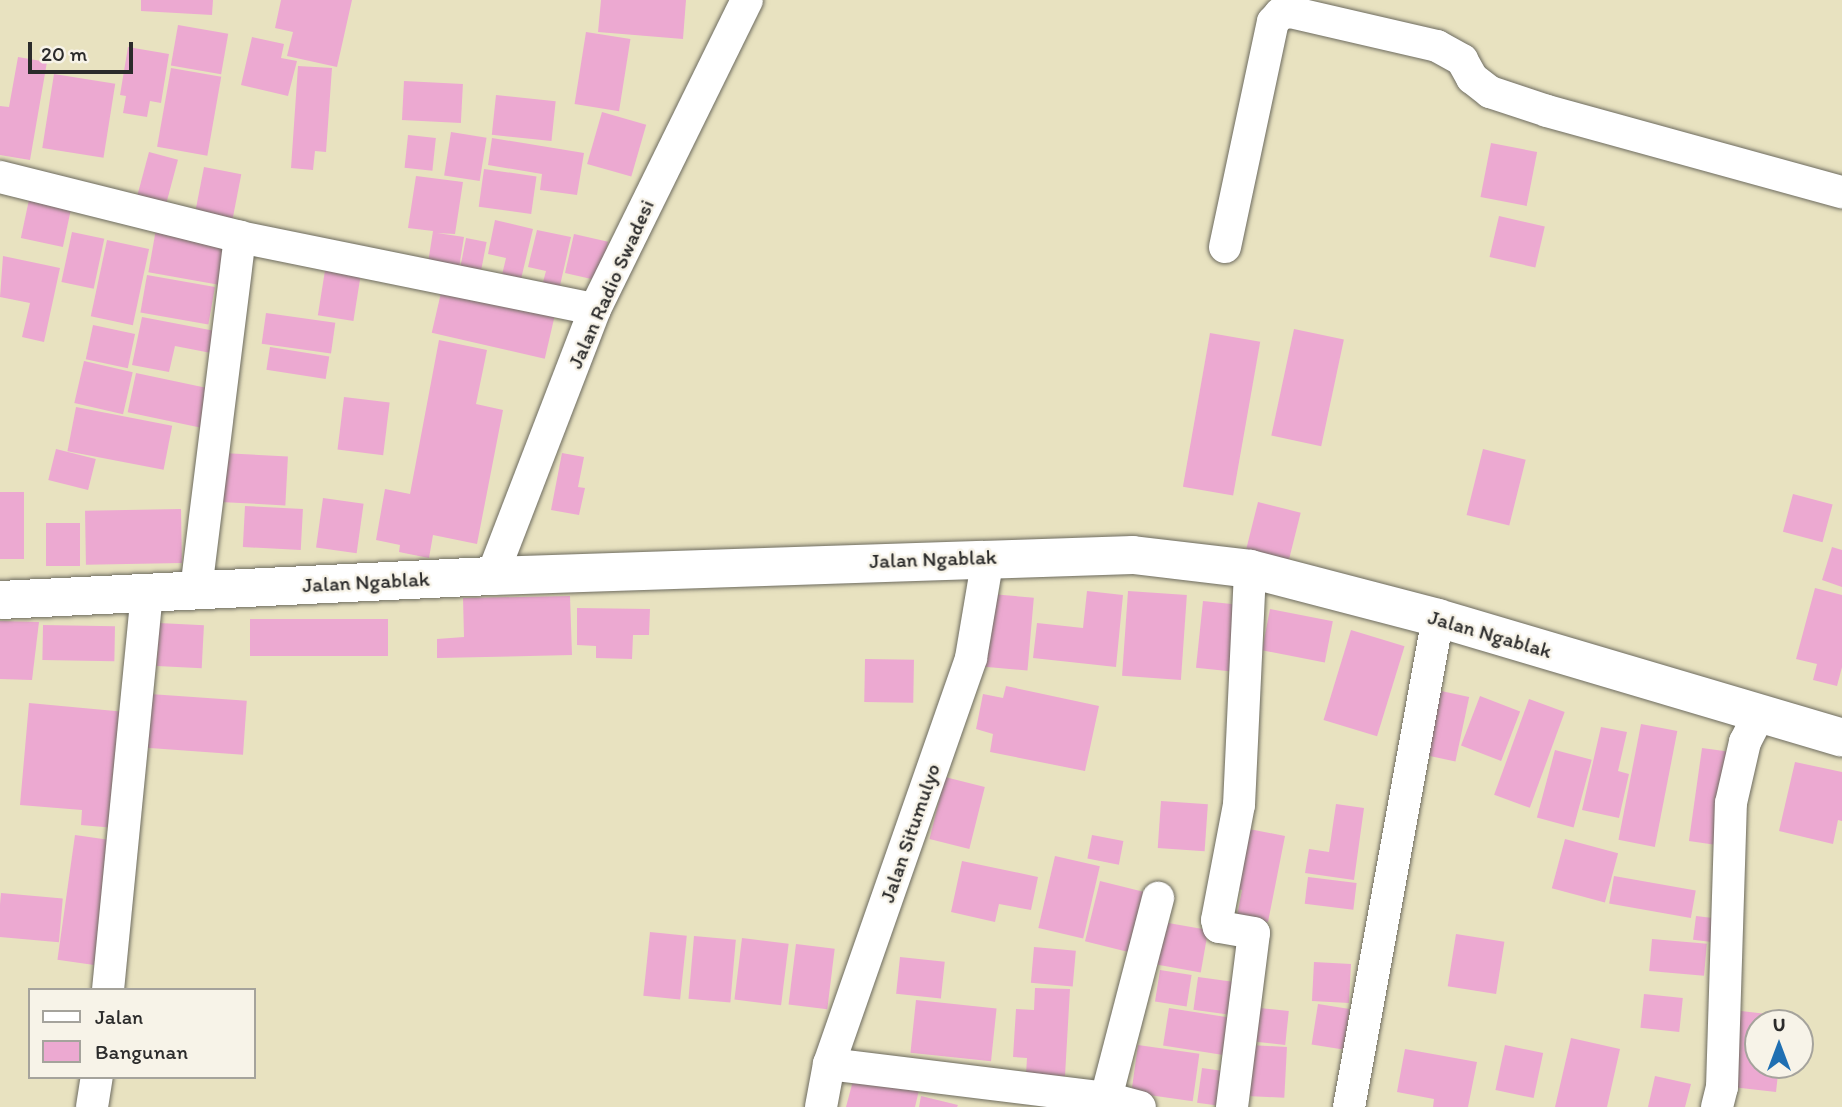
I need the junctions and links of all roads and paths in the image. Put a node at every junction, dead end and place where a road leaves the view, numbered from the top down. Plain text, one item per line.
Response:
1 (747, 0) edge
2 (0, 177) edge
3 (1842, 192) edge
4 (240, 237) junction
5 (1225, 247) dead end
6 (595, 309) junction
7 (988, 557) junction
8 (1250, 569) junction
9 (492, 576) junction
10 (195, 590) junction
11 (147, 594) junction
12 (0, 600) edge
13 (1438, 618) junction
14 (1759, 714) junction
15 (1842, 738) edge
16 (1158, 898) dead end
17 (108, 988) edge
18 (829, 1064) junction
19 (97, 1079) edge
20 (1106, 1098) junction
21 (92, 1107) edge
22 (821, 1107) edge
23 (1140, 1107) edge
24 (1233, 1107) edge
25 (1349, 1107) edge
26 (1717, 1107) edge

1 - 6 street, Jalan Radio Swadesi
2 - 4 street
3 - 5 street
4 - 6 street
4 - 10 street
6 - 9 street, Jalan Radio Swadesi
7 - 8 street, Jalan Ngablak
7 - 9 street, Jalan Ngablak
7 - 18 street, Jalan Situmulyo
8 - 13 street, Jalan Ngablak
8 - 24 street
9 - 10 street, Jalan Ngablak
10 - 11 street, Jalan Ngablak
11 - 12 street, Jalan Ngablak
11 - 17 street
13 - 14 street, Jalan Ngablak
13 - 25 street
14 - 15 street, Jalan Ngablak
14 - 26 street
16 - 20 street
18 - 20 street
18 - 22 street, Jalan Situmulyo
19 - 21 street
20 - 23 street

